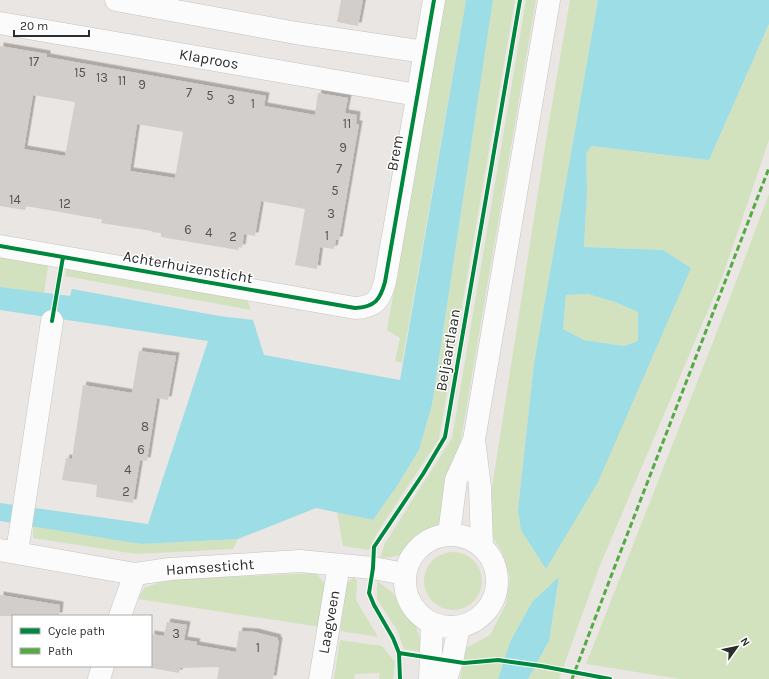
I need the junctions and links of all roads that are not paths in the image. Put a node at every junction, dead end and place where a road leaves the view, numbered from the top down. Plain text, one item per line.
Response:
1 (116, 0) edge
2 (434, 0) edge
3 (549, 0) edge
4 (0, 23) edge
5 (425, 52) junction
6 (417, 95) junction
7 (0, 246) edge
8 (372, 305) joint
9 (52, 321) dead end
10 (474, 440) junction
11 (449, 534) junction
12 (12, 546) edge
13 (482, 546) junction
14 (339, 564) junction
15 (135, 574) junction
16 (405, 574) junction
17 (120, 615) edge
18 (432, 623) junction
19 (459, 627) junction
20 (103, 667) edge
21 (99, 679) edge
22 (320, 679) edge
23 (430, 679) edge
24 (446, 679) edge

1 - 5 street
2 - 5 street, Brem
3 - 10 street
4 - 6 street, Klaproos
5 - 6 street, Brem
6 - 8 street, Brem
7 - 8 street, Achterhuizensticht
9 - 12 street, Hamsesticht
10 - 11 street
10 - 13 street
11 - 13 street
11 - 16 street
12 - 15 street, Hamsesticht
13 - 19 street
14 - 15 street, Hamsesticht
14 - 16 street, Hamsesticht
14 - 22 street, Laagveen
15 - 17 street
16 - 18 street
18 - 19 street
18 - 23 street
19 - 24 street
20 - 21 street

